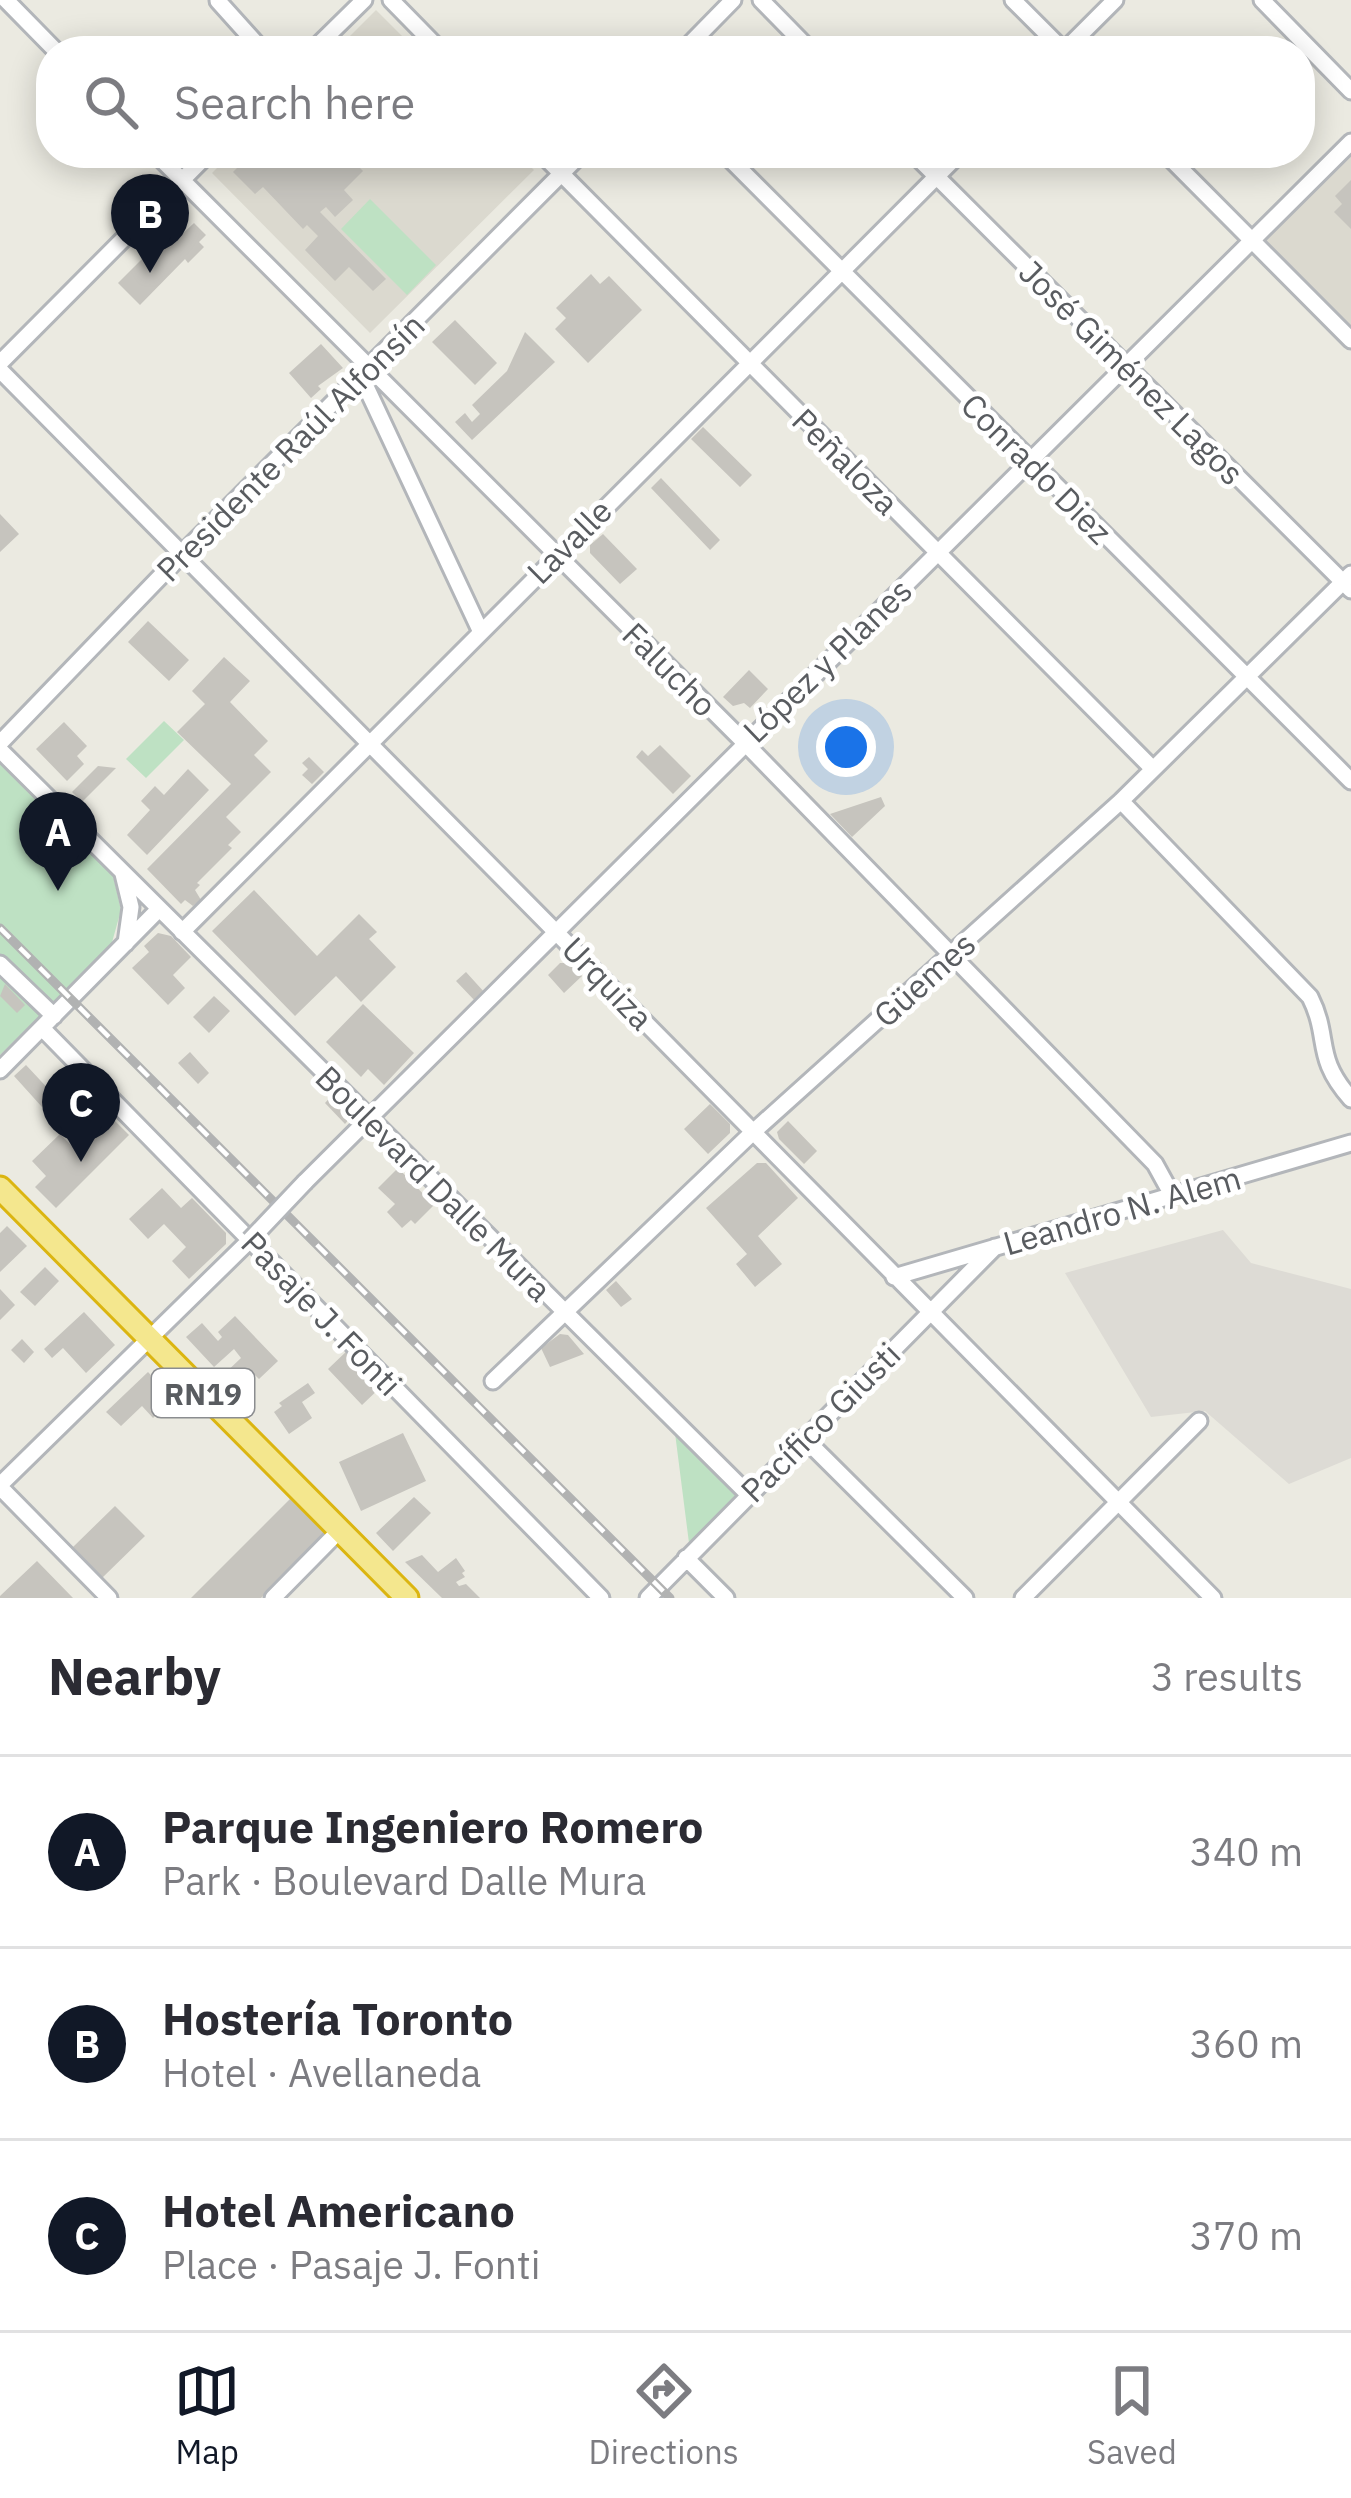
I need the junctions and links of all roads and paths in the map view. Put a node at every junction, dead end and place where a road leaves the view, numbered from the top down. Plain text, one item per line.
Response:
1 (6, 0) edge
2 (364, 0) edge
3 (391, 0) edge
4 (733, 0) edge
5 (760, 0) edge
6 (1013, 0) edge
7 (1115, 0) edge
8 (1262, 0) edge
9 (218, 1) edge
10 (41, 36) edge
11 (250, 36) edge
12 (327, 36) edge
13 (426, 36) edge
14 (698, 36) edge
15 (796, 36) edge
16 (1049, 36) edge
17 (1079, 36) edge
18 (1297, 36) edge
19 (1315, 54) edge
20 (1351, 91) edge
21 (1351, 142) edge
22 (170, 168) edge
23 (194, 168) edge
24 (555, 168) edge
25 (567, 168) edge
26 (739, 168) edge
27 (927, 168) edge
28 (945, 168) edge
29 (1180, 168) edge
30 (561, 174) junction
31 (936, 177) junction
32 (182, 180) junction
33 (1251, 240) junction
34 (841, 270) junction
35 (1351, 340) edge
36 (748, 362) junction
37 (1125, 366) junction
38 (0, 367) edge
39 (365, 372) junction
40 (1030, 460) junction
41 (183, 553) junction
42 (937, 553) junction
43 (556, 555) junction
44 (1348, 582) edge
45 (480, 630) junction
46 (1248, 678) junction
47 (371, 741) junction
48 (743, 742) junction
49 (0, 747) edge
50 (1152, 768) junction
51 (1351, 781) edge
52 (1121, 801) junction
53 (122, 871) junction
54 (159, 909) junction
55 (556, 929) junction
56 (182, 932) junction
57 (126, 944) junction
58 (952, 954) junction
59 (0, 964) edge
60 (48, 1022) junction
61 (0, 1070) edge
62 (1351, 1099) edge
63 (368, 1118) junction
64 (752, 1133) junction
65 (1351, 1143) edge
66 (1172, 1195) junction
67 (5, 1203) edge
68 (250, 1240) junction
69 (995, 1247) junction
70 (894, 1276) junction
71 (564, 1312) junction
72 (929, 1312) junction
73 (149, 1339) junction
74 (493, 1381) dead end
75 (1198, 1421) dead end
76 (805, 1438) junction
77 (0, 1486) edge
78 (748, 1494) junction
79 (1119, 1503) junction
80 (340, 1530) junction
81 (686, 1558) junction
82 (110, 1598) edge
83 (273, 1598) edge
84 (407, 1598) edge
85 (602, 1598) edge
86 (648, 1598) edge
87 (726, 1598) edge
88 (965, 1598) edge
89 (1023, 1598) edge
90 (1213, 1598) edge

1 - 10 street
2 - 12 street
3 - 13 street
4 - 14 street
5 - 15 street
6 - 16 street
7 - 17 street
8 - 18 street
9 - 11 street
19 - 20 street
21 - 33 street, López y Planes
22 - 32 street, Falucho
23 - 32 street
24 - 30 street, Peñaloza
25 - 30 street, Presidente Raúl Alfonsín
26 - 34 street, Conrado Diez
27 - 31 street, José Giménez Lagos
28 - 31 street, Lavalle
29 - 33 street
30 - 36 street, Peñaloza
30 - 39 street, Presidente Raúl Alfonsín
31 - 34 street, Lavalle
31 - 37 street, José Giménez Lagos
32 - 38 street
32 - 39 street, Falucho
33 - 35 street
33 - 37 street, López y Planes
34 - 36 street, Lavalle
34 - 40 street, Conrado Diez
36 - 42 street, Peñaloza
36 - 43 street, Lavalle
37 - 40 street, López y Planes
37 - 44 street, José Giménez Lagos
38 - 41 street, Urquiza
39 - 41 street, Presidente Raúl Alfonsín
39 - 43 street, Falucho
39 - 45 street
40 - 42 street, López y Planes
40 - 46 street, Conrado Diez
41 - 47 street, Urquiza
41 - 49 street, Presidente Raúl Alfonsín
42 - 48 street, López y Planes
42 - 50 street, Peñaloza
43 - 45 street, Lavalle
43 - 48 street, Falucho
44 - 46 street, Güemes
45 - 47 street, Lavalle
46 - 50 street, Güemes
46 - 51 street, Conrado Diez
47 - 55 street, Urquiza
47 - 56 street, Lavalle
48 - 55 street, López y Planes
48 - 58 street, Falucho
49 - 53 street, Boulevard Dalle Mura
50 - 52 street, Güemes
52 - 58 street, Güemes
52 - 62 street
53 - 54 street, Boulevard Dalle Mura
53 - 57 street
54 - 56 street, Boulevard Dalle Mura
54 - 57 street
55 - 63 street, López y Planes
55 - 64 street, Urquiza
56 - 63 street, Boulevard Dalle Mura
57 - 60 street
58 - 64 street, Güemes
58 - 66 street, Falucho
59 - 60 street, Pasaje J. Fonti
60 - 61 street
60 - 68 street, Pasaje J. Fonti
63 - 68 street, López y Planes, bridge
63 - 71 street, Boulevard Dalle Mura
64 - 70 street, Urquiza
64 - 71 street, Güemes
65 - 66 street, Leandro N. Alem
66 - 69 street, Leandro N. Alem
67 - 73 highway, RN19
68 - 73 street
68 - 85 street, Pasaje J. Fonti
69 - 70 street, Leandro N. Alem
69 - 72 street, Pacífico Giusti
70 - 72 street, Urquiza
71 - 74 street, Güemes
71 - 78 street, Boulevard Dalle Mura
72 - 76 street, Pacífico Giusti
72 - 79 street, Urquiza
73 - 77 street
73 - 80 highway, RN19
75 - 79 street
76 - 78 street, Pacífico Giusti
76 - 88 street
77 - 82 street
78 - 81 street, Pacífico Giusti
79 - 89 street
79 - 90 street, Urquiza
80 - 83 street
80 - 84 highway, RN19
81 - 86 street, Pacífico Giusti
81 - 87 street

